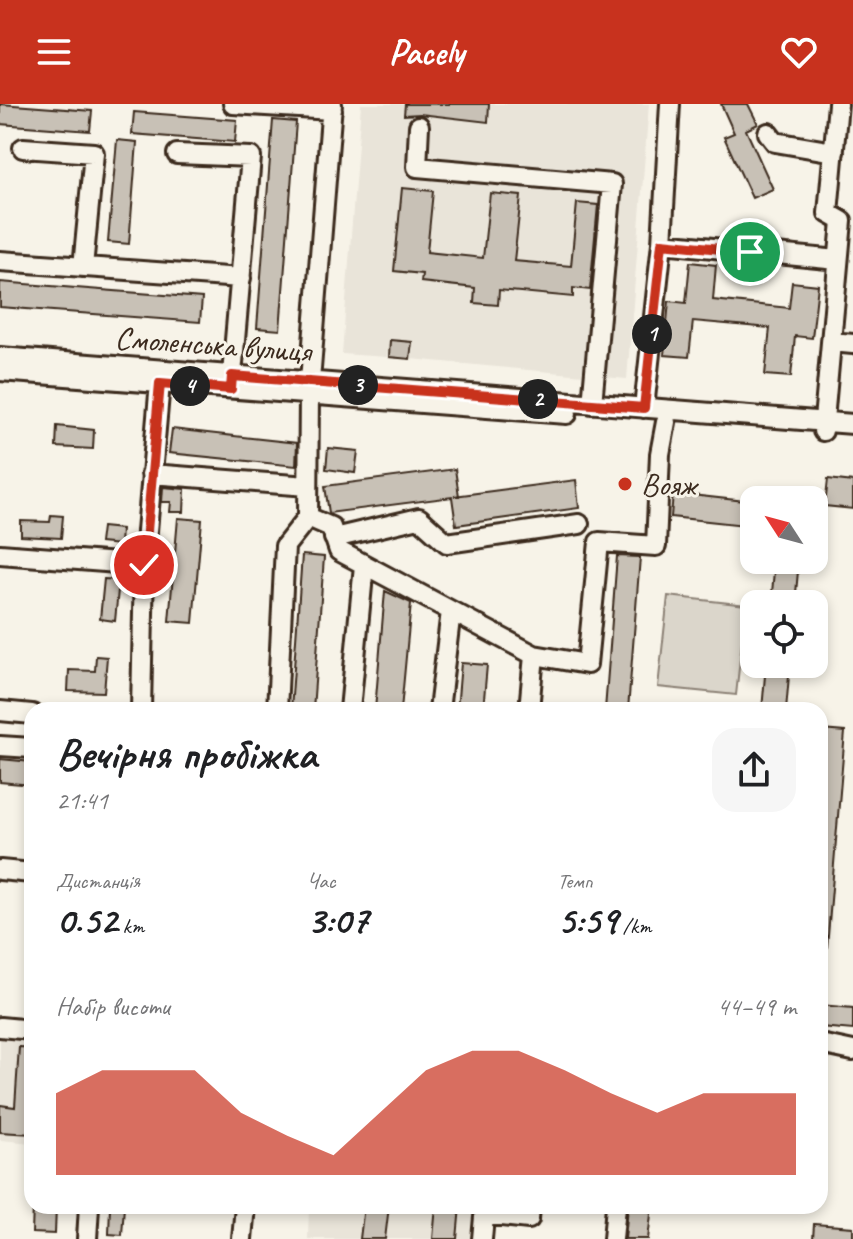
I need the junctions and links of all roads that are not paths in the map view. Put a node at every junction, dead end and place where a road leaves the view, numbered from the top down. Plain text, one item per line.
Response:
1 (233, 104) edge
2 (670, 104) edge
3 (838, 104) edge
4 (332, 107) edge
5 (419, 126) dead end
6 (768, 133) dead end
7 (23, 148) dead end
8 (834, 152) junction
9 (177, 154) dead end
10 (847, 221) edge
11 (662, 243) junction
12 (838, 260) junction
13 (0, 261) edge
14 (83, 267) junction
15 (241, 278) junction
16 (832, 342) junction
17 (853, 344) edge
18 (0, 357) edge
19 (0, 371) edge
20 (232, 382) junction
21 (160, 383) junction
22 (309, 388) junction
23 (592, 404) junction
24 (644, 408) junction
25 (666, 422) junction
26 (853, 424) edge
27 (824, 428) junction
28 (853, 437) edge
29 (151, 474) junction
30 (308, 486) junction
31 (308, 517) junction
32 (579, 524) dead end
33 (334, 538) junction
34 (0, 554) edge
35 (144, 565) junction
36 (364, 565) junction
37 (451, 611) junction
38 (534, 655) junction
39 (141, 702) edge
40 (277, 702) edge
41 (351, 702) edge
42 (440, 702) edge
43 (530, 702) edge
44 (0, 711) edge
45 (24, 713) edge
46 (0, 746) edge
47 (24, 748) edge
48 (0, 870) edge
49 (24, 872) edge
50 (0, 1027) edge
51 (24, 1029) edge
52 (828, 1046) edge
53 (853, 1051) edge
54 (89, 1214) edge
55 (244, 1214) edge
56 (484, 1214) edge
57 (504, 1214) edge
58 (529, 1214) edge
59 (615, 1214) edge
60 (87, 1239) edge
61 (242, 1239) edge
62 (482, 1239) edge
63 (613, 1239) edge

1 - 4 street
2 - 11 street
3 - 8 street
4 - 22 street
5 - 23 street
6 - 8 street
7 - 14 street
8 - 10 street
9 - 15 street
10 - 12 street
11 - 12 street
11 - 24 street
12 - 16 street
13 - 14 street
14 - 15 street
15 - 20 street
16 - 17 street
16 - 27 street
18 - 20 street, Смоленська вулиця
19 - 21 street, Смоленська вулиця
20 - 21 street, Смоленська вулиця
20 - 22 street, Смоленська вулиця
21 - 29 street
22 - 23 street, Смоленська вулиця
22 - 25 street, Смоленська вулиця
22 - 30 street
23 - 24 street, Смоленська вулиця
24 - 27 street, Смоленська вулиця
25 - 27 street, Смоленська вулиця
25 - 38 street
26 - 27 street, Смоленська вулиця
27 - 28 street, Смоленська вулиця
29 - 30 street
29 - 35 street
30 - 31 street
31 - 33 street
31 - 40 street
32 - 33 street
33 - 36 street
34 - 35 street
35 - 39 street
36 - 37 street
36 - 41 street
37 - 38 street
37 - 42 street
38 - 43 street
44 - 45 street
46 - 47 street
48 - 49 street
50 - 51 street
52 - 53 street
54 - 60 street
55 - 61 street
56 - 62 street
57 - 58 street
59 - 63 street

